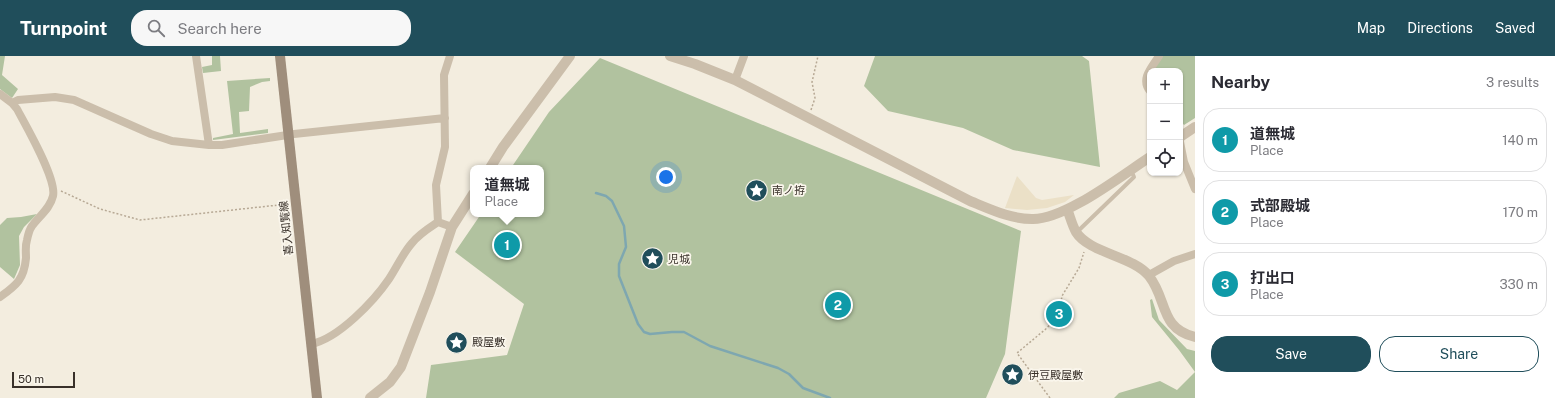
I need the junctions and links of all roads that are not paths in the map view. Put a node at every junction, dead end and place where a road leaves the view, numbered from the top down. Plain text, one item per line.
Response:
1 (196, 56) edge
2 (280, 56) edge
3 (450, 56) edge
4 (570, 56) edge
5 (670, 56) edge
6 (744, 56) edge
7 (1159, 56) edge
8 (1151, 68) edge
9 (1147, 74) edge
10 (735, 80) junction
11 (1147, 87) edge
12 (0, 94) edge
13 (12, 103) junction
14 (445, 118) junction
15 (1195, 127) edge
16 (289, 134) junction
17 (1183, 135) edge
18 (209, 145) junction
19 (1183, 157) edge
20 (1147, 159) edge
21 (492, 165) edge
22 (1131, 169) junction
23 (1195, 189) edge
24 (470, 199) edge
25 (1067, 209) junction
26 (438, 222) junction
27 (452, 227) junction
28 (1076, 233) junction
29 (1195, 254) edge
30 (1149, 276) junction
31 (0, 297) edge
32 (1195, 337) edge
33 (311, 344) junction
34 (317, 398) edge
35 (370, 398) edge

1 - 18 street
2 - 16 main road, 喜入知覧線
3 - 14 street
4 - 21 street
5 - 10 street
6 - 10 street
7 - 8 street
9 - 11 street
10 - 25 street
12 - 13 street
13 - 18 street
13 - 31 street
14 - 16 street
14 - 26 street
15 - 17 street
16 - 18 street
16 - 33 main road, 喜入知覧線
19 - 23 street
20 - 22 street
22 - 25 street
22 - 28 lane
24 - 27 street
25 - 28 street
26 - 27 street
26 - 33 street
27 - 35 street
28 - 30 street
29 - 30 street
30 - 32 street
33 - 34 main road, 喜入知覧線

